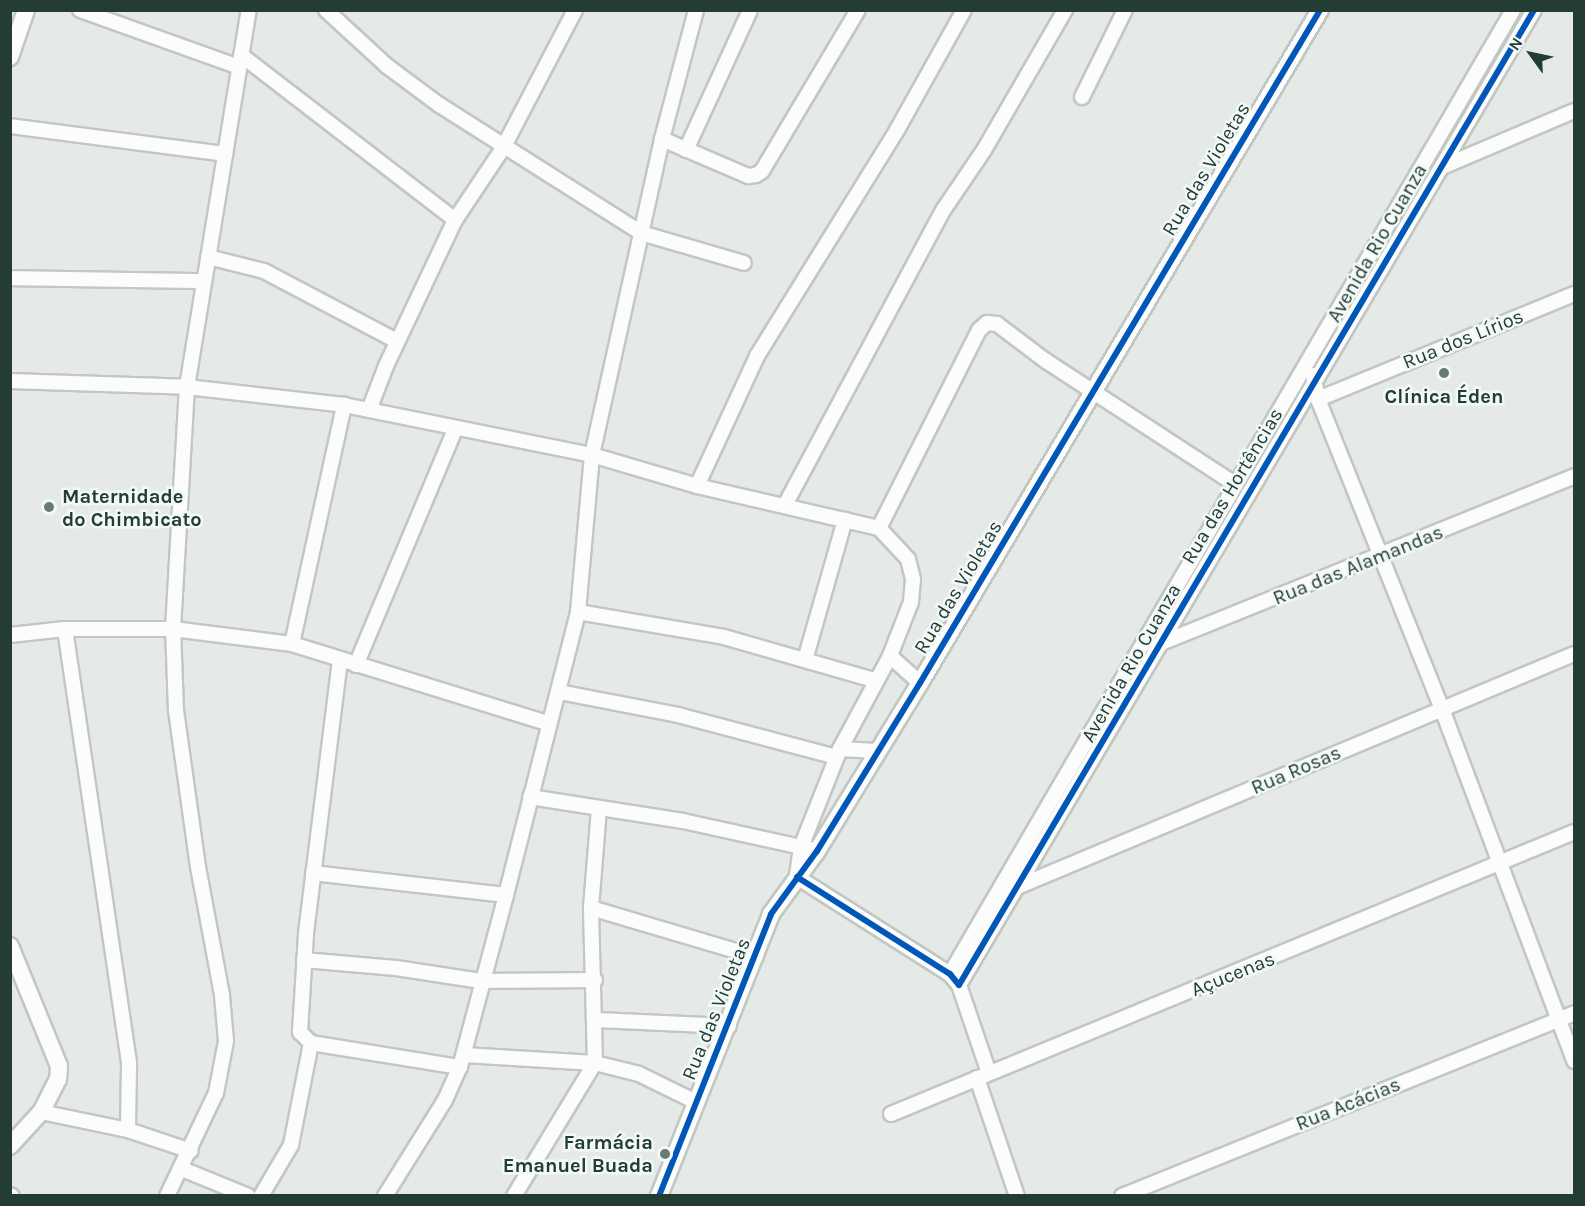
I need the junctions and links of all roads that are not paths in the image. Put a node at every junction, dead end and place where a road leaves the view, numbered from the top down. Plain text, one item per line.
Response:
1 (26, 10) edge
2 (80, 10) edge
3 (249, 10) edge
4 (326, 10) edge
5 (575, 10) edge
6 (696, 10) edge
7 (750, 10) edge
8 (858, 10) edge
9 (964, 10) edge
10 (1065, 10) edge
11 (1125, 10) edge
12 (1320, 10) edge
13 (1513, 10) edge
14 (1534, 10) edge
15 (10, 57) edge
16 (240, 62) junction
17 (1082, 97) dead end
18 (1575, 111) edge
19 (10, 126) edge
20 (662, 139) junction
21 (503, 148) junction
22 (686, 150) junction
23 (225, 154) junction
24 (1442, 166) junction
25 (455, 220) junction
26 (641, 233) junction
27 (208, 257) junction
28 (744, 263) dead end
29 (10, 278) edge
30 (204, 281) junction
31 (1575, 294) edge
32 (398, 341) junction
33 (1310, 358) junction
34 (1314, 379) junction
35 (10, 381) edge
36 (187, 387) junction
37 (1091, 391) junction
38 (1318, 399) junction
39 (344, 405) junction
40 (369, 410) junction
41 (455, 429) junction
42 (592, 455) junction
43 (1575, 476) edge
44 (1235, 484) junction
45 (697, 486) junction
46 (785, 505) junction
47 (845, 520) junction
48 (879, 528) junction
49 (1380, 556) junction
50 (578, 612) junction
51 (65, 629) junction
52 (173, 629) junction
53 (10, 635) edge
54 (292, 644) junction
55 (1156, 646) junction
56 (1140, 649) junction
57 (1575, 654) edge
58 (890, 656) junction
59 (340, 659) junction
60 (805, 660) junction
61 (356, 665) junction
62 (874, 680) junction
63 (920, 683) junction
64 (559, 692) junction
65 (1442, 709) junction
66 (548, 723) junction
67 (877, 751) junction
68 (839, 753) junction
69 (530, 797) junction
70 (599, 808) junction
71 (1575, 832) edge
72 (809, 849) junction
73 (1498, 864) junction
74 (313, 873) junction
75 (797, 877) junction
76 (1017, 887) junction
77 (506, 895) junction
78 (591, 908) junction
79 (10, 946) edge
80 (756, 957) junction
81 (304, 960) junction
82 (957, 980) junction
83 (481, 981) junction
84 (595, 981) junction
85 (1575, 1013) edge
86 (1558, 1019) junction
87 (597, 1020) junction
88 (729, 1026) junction
89 (311, 1043) junction
90 (462, 1061) junction
91 (1575, 1061) edge
92 (595, 1063) junction
93 (983, 1076) junction
94 (696, 1102) junction
95 (42, 1112) junction
96 (891, 1114) dead end
97 (128, 1130) junction
98 (11, 1145) edge
99 (191, 1151) junction
100 (182, 1169) junction
101 (167, 1196) edge
102 (248, 1196) edge
103 (261, 1196) edge
104 (385, 1196) edge
105 (514, 1196) edge
106 (659, 1196) edge
107 (1017, 1196) edge
108 (1122, 1196) edge

1 - 15 street
2 - 16 street
3 - 16 street
4 - 21 street
5 - 21 street
6 - 20 street
7 - 22 street
8 - 22 street
9 - 45 street
10 - 46 street
11 - 17 street
12 - 37 street, Rua das Violetas
13 - 33 street, Avenida Rio Cuanza
14 - 24 street, Rua das Hortências
16 - 23 street
16 - 25 street
18 - 24 street
19 - 23 street
20 - 22 street
20 - 26 street
21 - 25 street
21 - 26 street
23 - 27 street
24 - 34 street, Rua das Hortências
25 - 32 street
26 - 28 street
26 - 42 street
27 - 30 street
27 - 32 street
29 - 30 street
30 - 36 street
31 - 38 street, Rua dos Lírios
32 - 40 street
33 - 34 street
33 - 44 street, Avenida Rio Cuanza
34 - 38 street
34 - 55 street, Rua das Hortências
35 - 36 street
36 - 39 street
36 - 52 street
37 - 44 street
37 - 48 street
37 - 63 street, Rua das Violetas
38 - 49 street
39 - 40 street
39 - 54 street
40 - 41 street
41 - 42 street
41 - 61 street
42 - 45 street
42 - 50 street
43 - 49 street, Rua das Alamandas
44 - 56 street, Avenida Rio Cuanza
45 - 46 street
46 - 47 street
47 - 48 street
47 - 60 street
48 - 58 street
49 - 55 street, Rua das Alamandas
49 - 65 street
50 - 60 street
50 - 64 street
51 - 52 street
51 - 53 street
51 - 97 street
52 - 54 street
52 - 99 street
54 - 59 street
55 - 56 street, Rua das Alamandas
55 - 76 street, Rua das Hortências
56 - 82 street, Avenida Rio Cuanza
57 - 65 street, Rua Rosas
58 - 62 street
58 - 63 street
59 - 61 street
59 - 74 street
60 - 62 street
61 - 66 street
62 - 68 street
63 - 67 street, Rua das Violetas
64 - 66 street
64 - 68 street
65 - 73 street
65 - 76 street, Rua Rosas
66 - 69 street
67 - 68 street
67 - 72 street, Rua das Violetas
68 - 72 street
69 - 70 street
69 - 77 street
70 - 72 street
70 - 78 street
71 - 73 street, Açucenas
72 - 75 street, Rua das Violetas
73 - 86 street
73 - 93 street, Açucenas
74 - 77 street
74 - 81 street
75 - 80 street, Rua das Violetas
75 - 82 street
76 - 82 street, Rua das Hortências
77 - 83 street
78 - 80 street
78 - 84 street
79 - 95 street
80 - 88 street, Rua das Violetas
81 - 83 street
81 - 89 street
82 - 93 street
83 - 84 street
83 - 90 street
84 - 87 street
85 - 86 street, Rua Acácias
86 - 91 street
86 - 108 street, Rua Acácias
87 - 88 street
87 - 92 street
88 - 94 street, Rua das Violetas
89 - 90 street
89 - 103 street
90 - 92 street
90 - 104 street
92 - 94 street
92 - 105 street
93 - 96 street, Açucenas
93 - 107 street
94 - 106 street, Rua das Violetas
95 - 97 street
95 - 98 street
97 - 99 street
99 - 100 street
100 - 101 street
100 - 102 street

